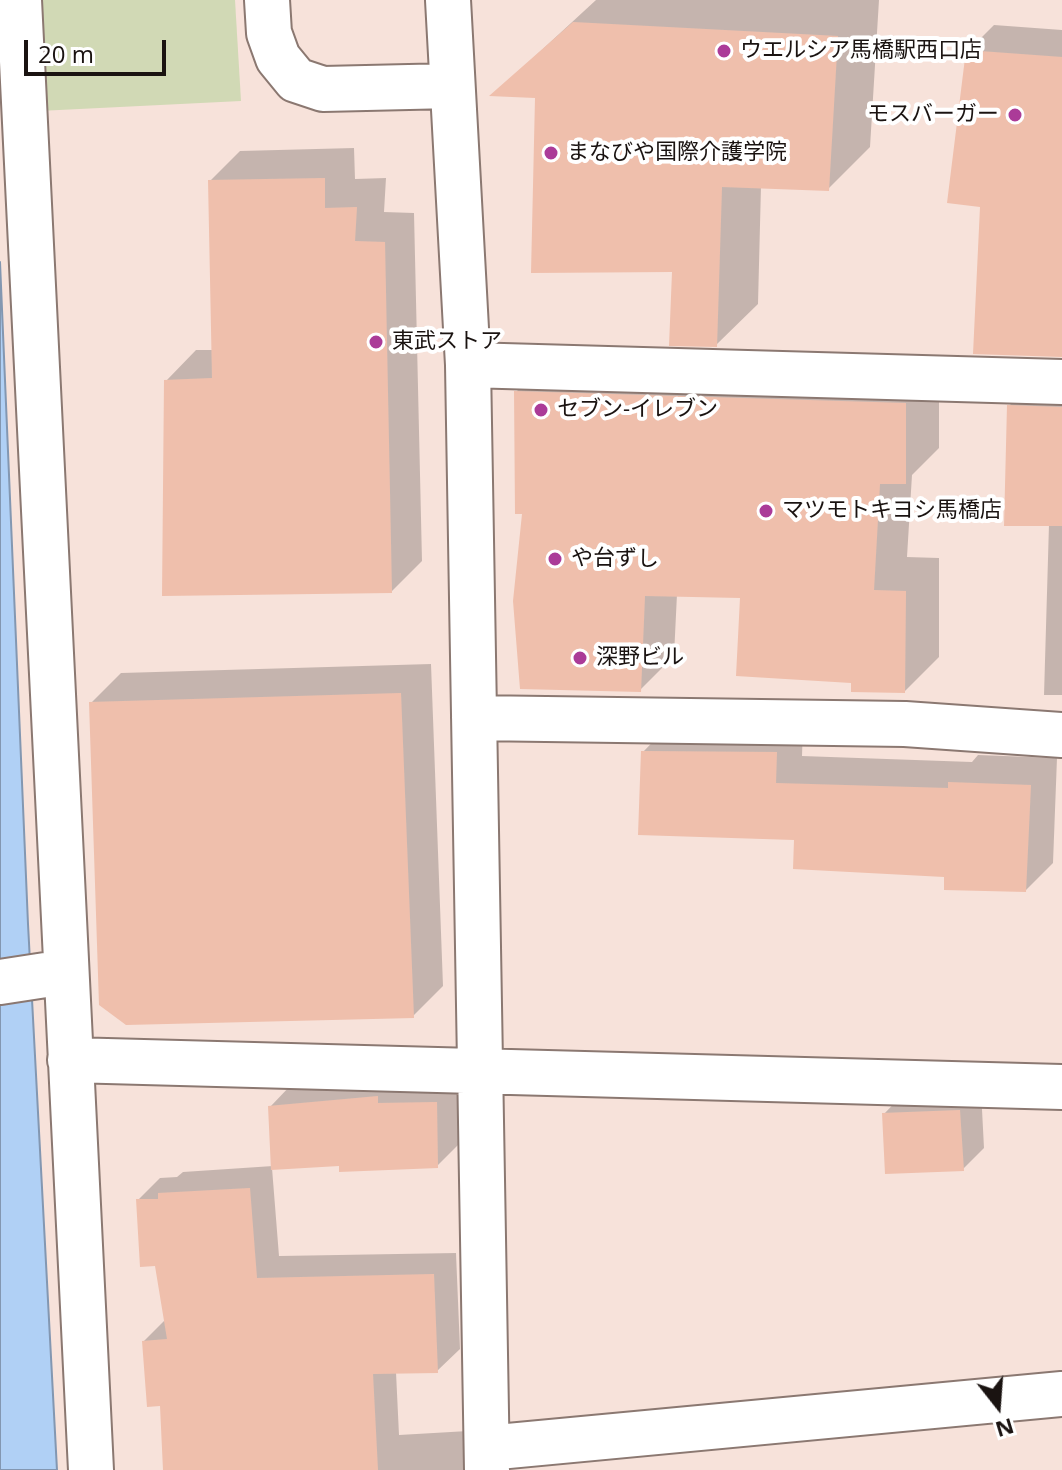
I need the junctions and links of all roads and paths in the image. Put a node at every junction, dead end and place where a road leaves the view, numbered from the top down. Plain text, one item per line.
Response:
1 (19, 0) edge
2 (267, 0) edge
3 (448, 0) edge
4 (452, 86) junction
5 (468, 365) junction
6 (1062, 382) edge
7 (474, 718) junction
8 (1062, 735) edge
9 (65, 972) junction
10 (0, 982) edge
11 (70, 1060) junction
12 (482, 1069) junction
13 (1062, 1087) edge
14 (1062, 1394) edge
15 (487, 1459) edge
16 (91, 1470) edge

1 - 9 street
2 - 4 street
3 - 4 street
4 - 5 street
5 - 6 street
5 - 7 street
7 - 8 street
7 - 12 street
9 - 10 street
9 - 11 street
11 - 12 street
11 - 16 street
12 - 13 street
12 - 15 street
14 - 15 street

